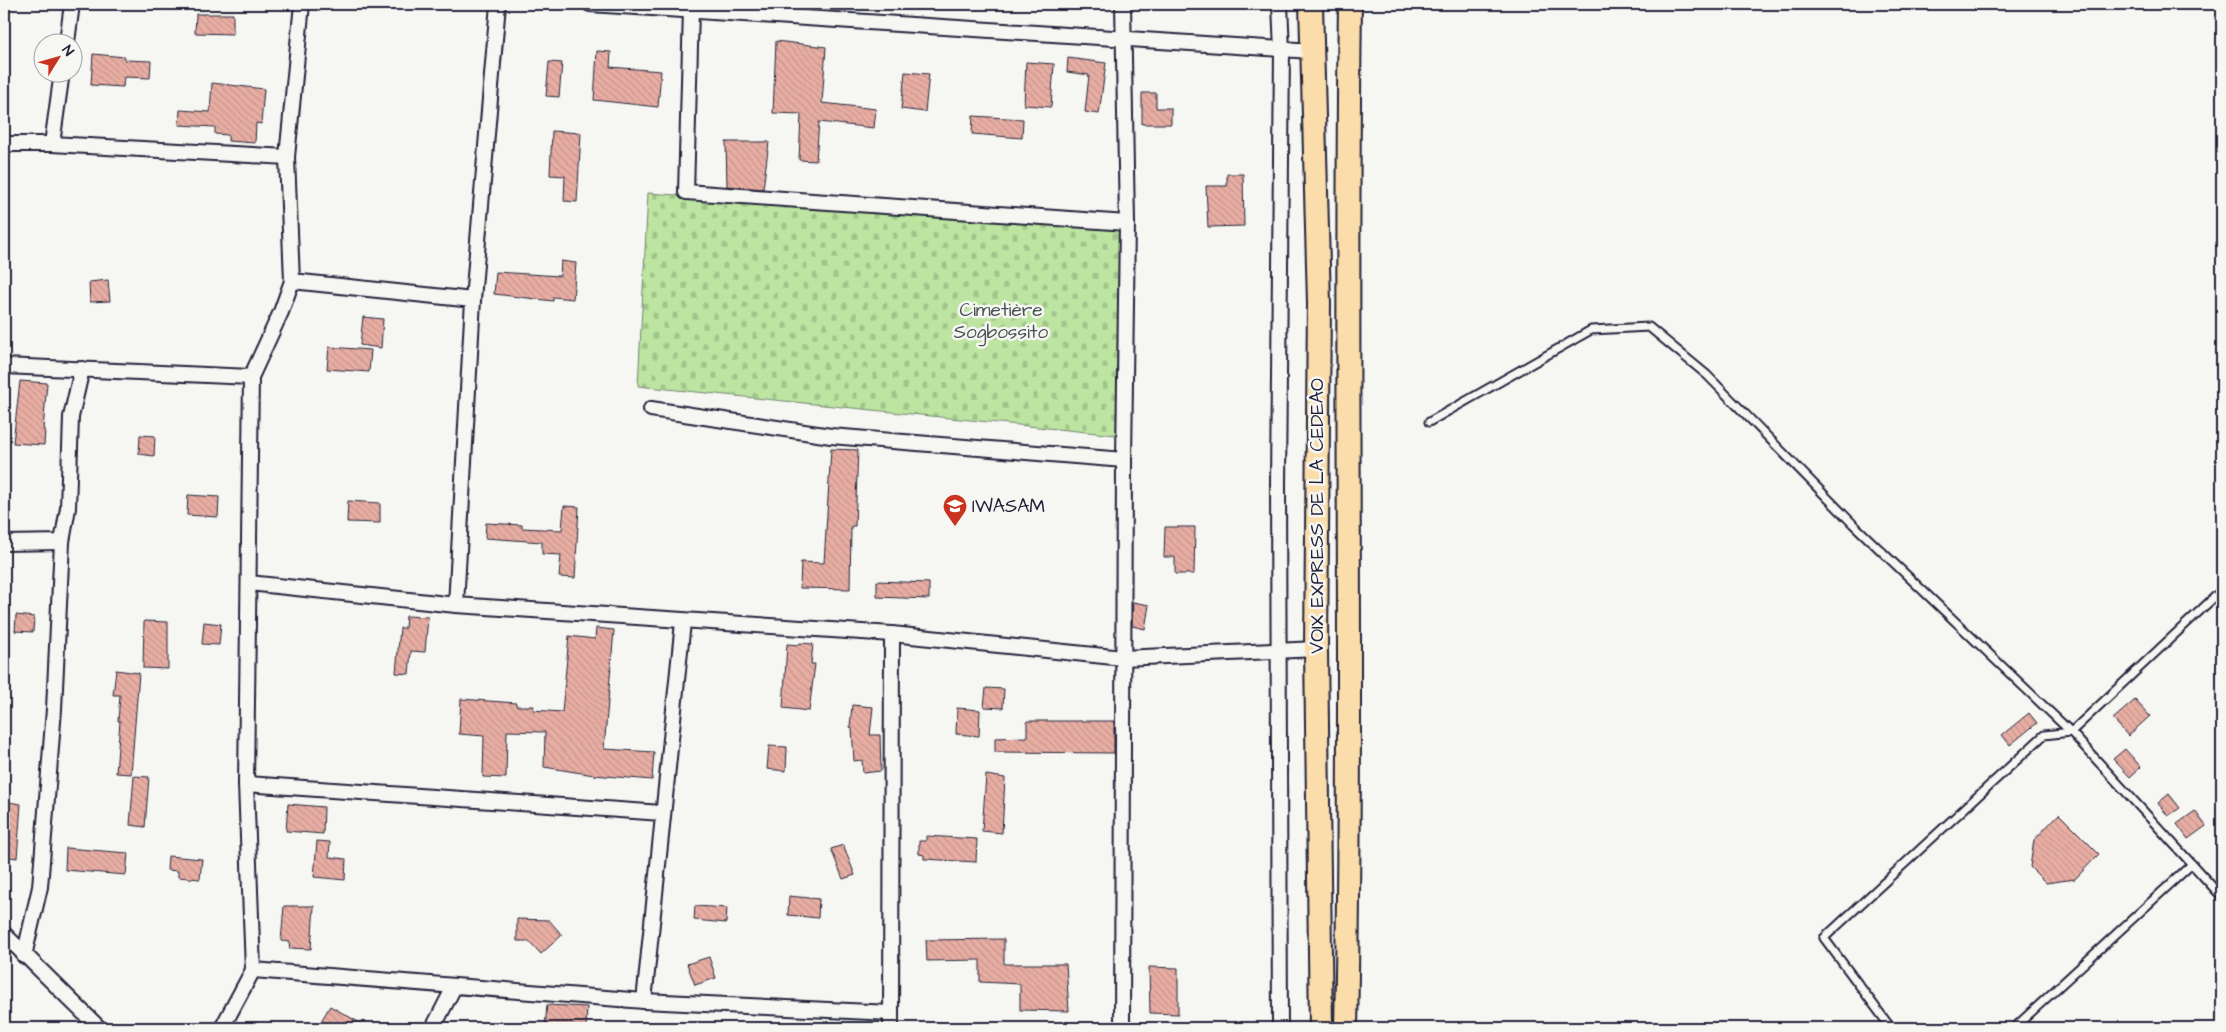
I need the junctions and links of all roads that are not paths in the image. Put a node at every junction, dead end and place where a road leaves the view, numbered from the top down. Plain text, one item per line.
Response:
1 (72, 4) edge
2 (302, 4) edge
3 (498, 4) edge
4 (590, 4) edge
5 (1123, 4) edge
6 (1280, 4) edge
7 (1311, 4) edge
8 (1350, 4) edge
9 (691, 10) junction
10 (68, 32) edge
11 (1125, 37) junction
12 (1282, 51) junction
13 (1312, 51) junction
14 (61, 82) edge
15 (4, 144) edge
16 (52, 144) junction
17 (287, 157) junction
18 (1127, 223) junction
19 (292, 281) junction
20 (473, 300) junction
21 (4, 366) edge
22 (82, 369) junction
23 (251, 377) junction
24 (651, 409) dead end
25 (1429, 422) dead end
26 (1124, 460) junction
27 (1317, 489) junction
28 (1349, 490) junction
29 (4, 542) edge
30 (62, 542) junction
31 (250, 583) junction
32 (2222, 590) edge
33 (456, 605) junction
34 (683, 622) junction
35 (892, 634) junction
36 (1316, 649) junction
37 (1280, 650) junction
38 (1123, 658) junction
39 (2071, 732) junction
40 (246, 784) junction
41 (662, 813) junction
42 (2192, 864) junction
43 (2222, 897) edge
44 (4, 934) edge
45 (24, 956) junction
46 (253, 970) junction
47 (454, 987) junction
48 (644, 1001) junction
49 (891, 1013) junction
50 (99, 1028) edge
51 (222, 1028) edge
52 (434, 1028) edge
53 (890, 1028) edge
54 (1122, 1028) edge
55 (1280, 1028) edge
56 (1322, 1028) edge
57 (1346, 1028) edge
58 (1891, 1028) edge
59 (2014, 1028) edge

1 - 10 street
2 - 17 street
3 - 20 street
4 - 9 street
5 - 11 street
6 - 12 street
7 - 13 main road, VOIX EXPRESS DE LA CEDEAO
8 - 28 main road
9 - 11 street
9 - 18 street
11 - 12 street
11 - 18 street
12 - 13 street
12 - 37 street
13 - 27 main road, VOIX EXPRESS DE LA CEDEAO
14 - 16 street
15 - 16 street
16 - 17 street
17 - 19 street
18 - 26 street
19 - 20 street
19 - 23 street
20 - 33 street
21 - 22 street
22 - 23 street
22 - 30 street
23 - 31 street
24 - 26 street
25 - 39 lane
26 - 38 street
27 - 28 main road
27 - 36 main road, VOIX EXPRESS DE LA CEDEAO
28 - 57 main road
29 - 30 street
30 - 45 street
31 - 33 street
31 - 40 street
32 - 39 lane
33 - 34 street
34 - 35 street
34 - 41 street
35 - 38 street
35 - 49 street
36 - 37 street
36 - 56 main road, VOIX EXPRESS DE LA CEDEAO
37 - 38 street
37 - 55 street
38 - 54 street
39 - 42 lane
39 - 58 lane
40 - 41 street
40 - 46 street
41 - 48 street
42 - 43 lane
42 - 59 lane
44 - 45 street
45 - 50 street
46 - 47 street
46 - 51 street
47 - 48 street
47 - 52 street
48 - 49 street
49 - 53 street

